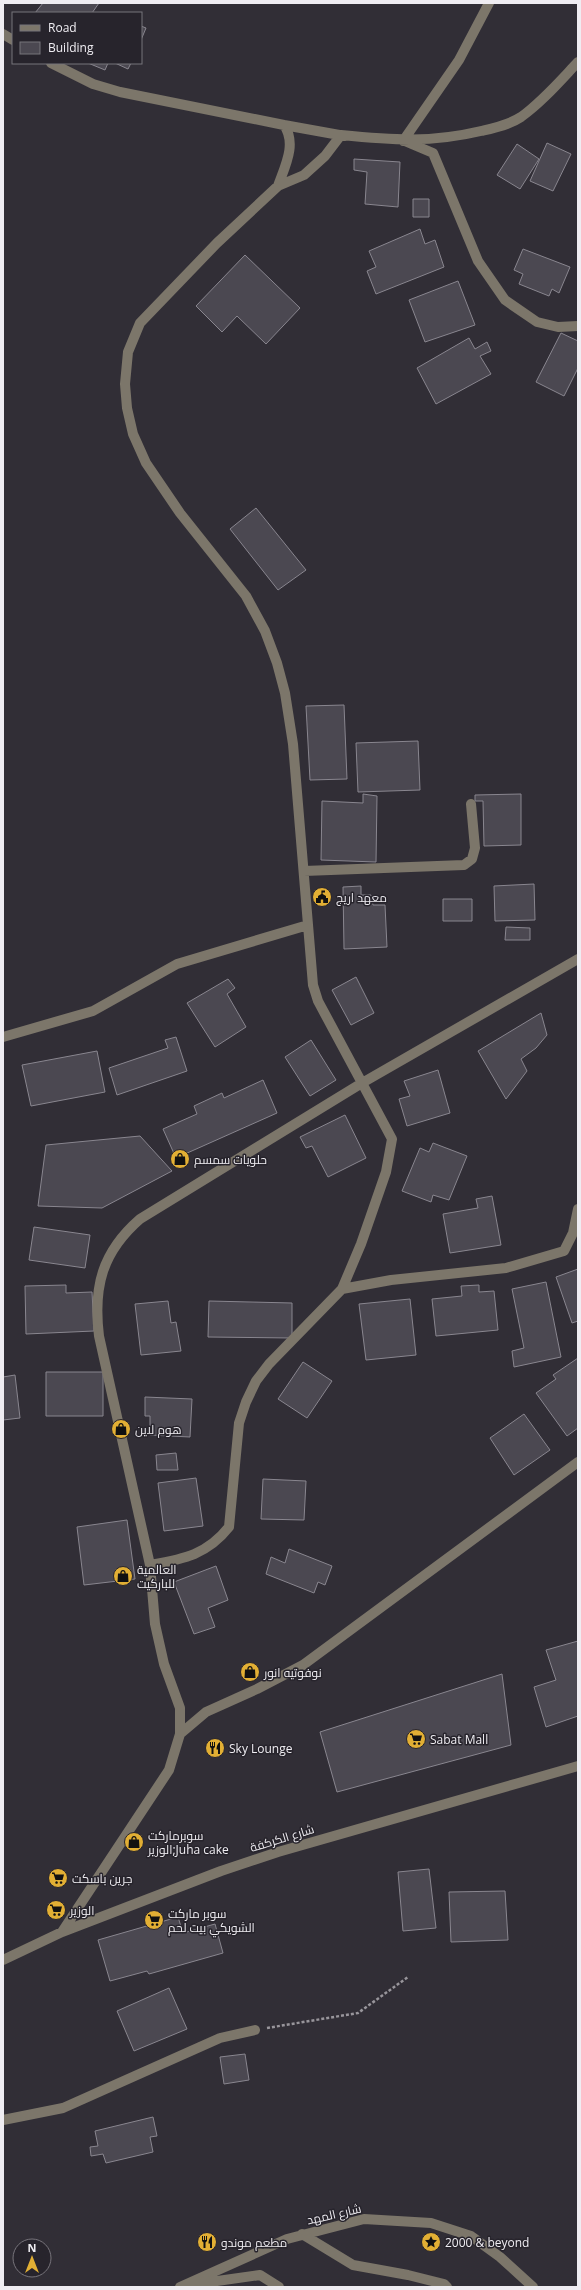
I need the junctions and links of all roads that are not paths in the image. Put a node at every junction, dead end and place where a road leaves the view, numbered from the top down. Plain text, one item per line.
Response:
1 (489, 3) edge
2 (3, 34) edge
3 (12, 39) edge
4 (578, 62) edge
5 (53, 64) edge
6 (284, 125) junction
7 (345, 136) junction
8 (403, 141) junction
9 (278, 186) junction
10 (578, 326) edge
11 (471, 804) dead end
12 (304, 871) junction
13 (308, 925) junction
14 (578, 959) edge
15 (3, 1037) edge
16 (362, 1083) junction
17 (578, 1209) edge
18 (342, 1289) junction
19 (578, 1462) edge
20 (150, 1565) junction
21 (180, 1734) junction
22 (578, 1766) edge
23 (62, 1932) junction
24 (3, 1960) edge
25 (255, 2030) road end
26 (3, 2120) edge
27 (302, 2234) junction
28 (182, 2286) edge
29 (280, 2287) edge
30 (447, 2287) edge
31 (533, 2287) edge

1 - 8 street
2 - 3 street
4 - 8 street
5 - 6 street
6 - 7 street
6 - 9 street
7 - 8 street
7 - 9 street
8 - 10 street
9 - 12 street
11 - 12 street
12 - 13 street
13 - 15 street
13 - 16 street
14 - 16 street
16 - 18 street
16 - 20 street
17 - 18 street
18 - 20 street
19 - 21 street
20 - 21 street
21 - 23 street
22 - 23 street, شارع الكركفة
23 - 24 street, شارع الكركفة
25 - 26 street
27 - 28 street, شارع المهد
27 - 30 street
27 - 31 street, شارع المهد
28 - 29 street

